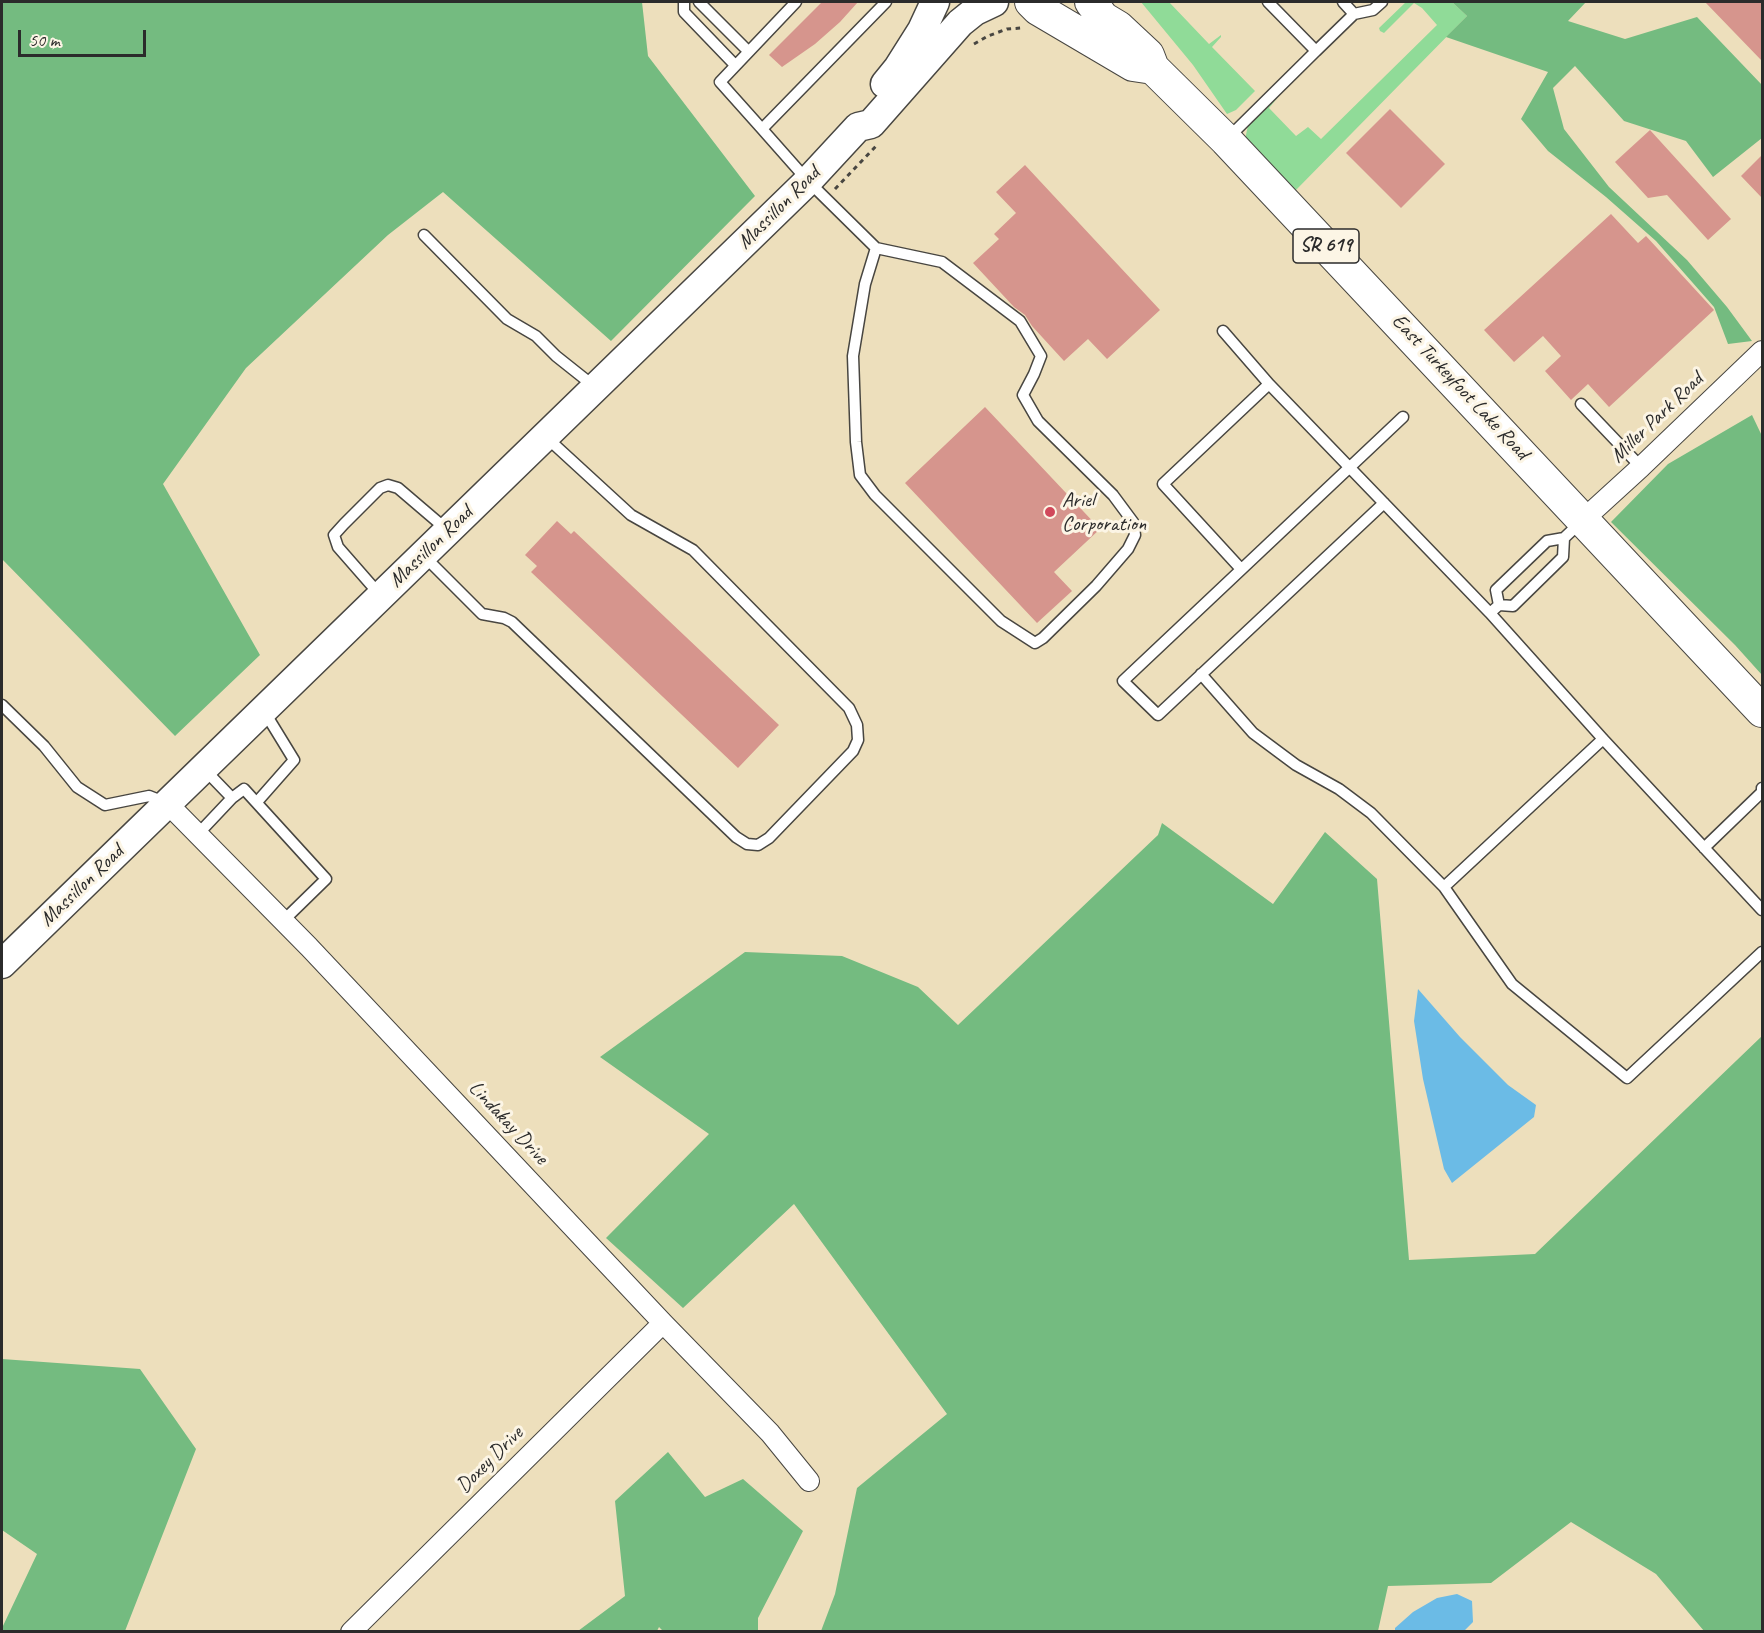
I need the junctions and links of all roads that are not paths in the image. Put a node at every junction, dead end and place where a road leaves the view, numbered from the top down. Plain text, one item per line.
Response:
1 (684, 2) edge
2 (699, 2) edge
3 (796, 2) edge
4 (886, 2) edge
5 (935, 2) edge
6 (994, 2) edge
7 (1090, 2) edge
8 (1268, 2) edge
9 (1343, 2) edge
10 (1382, 2) edge
11 (1116, 14) edge
12 (1354, 14) junction
13 (1030, 16) edge
14 (748, 51) junction
15 (1316, 51) junction
16 (735, 65) junction
17 (1152, 68) junction
18 (762, 129) junction
19 (869, 134) junction
20 (1226, 140) junction
21 (817, 190) junction
22 (424, 235) dead end
23 (876, 248) junction
24 (1223, 331) dead end
25 (1762, 351) edge
26 (1269, 384) junction
27 (595, 387) junction
28 (1581, 404) dead end
29 (1403, 417) dead end
30 (545, 436) junction
31 (1350, 467) junction
32 (1641, 467) junction
33 (1384, 503) junction
34 (1574, 529) junction
35 (447, 530) junction
36 (423, 554) junction
37 (1241, 569) junction
38 (380, 595) junction
39 (1498, 604) junction
40 (1490, 613) junction
41 (1201, 674) junction
42 (2, 705) edge
43 (263, 709) junction
44 (1762, 711) edge
45 (1603, 739) junction
46 (203, 768) junction
47 (1762, 790) edge
48 (232, 798) junction
49 (256, 802) junction
50 (167, 803) junction
51 (198, 834) junction
52 (1704, 848) junction
53 (1444, 887) junction
54 (1762, 910) edge
55 (283, 921) junction
56 (1762, 952) edge
57 (2, 964) edge
58 (663, 1323) junction
59 (809, 1481) dead end
60 (351, 1632) edge

1 - 16 lane
2 - 14 lane
3 - 14 lane
4 - 18 lane
5 - 19 main road, Massillon Road
6 - 19 main road, Massillon Road
7 - 11 main road, East Turkeyfoot Lake Road / SR 619
8 - 15 lane
9 - 12 lane
10 - 12 lane
11 - 17 main road, East Turkeyfoot Lake Road / SR 619
12 - 15 lane
13 - 17 main road, East Turkeyfoot Lake Road / SR 619
14 - 16 lane
15 - 20 lane
16 - 18 lane
17 - 20 main road, East Turkeyfoot Lake Road / SR 619
18 - 21 lane
19 - 21 main road, Massillon Road
20 - 34 main road, East Turkeyfoot Lake Road / SR 619
21 - 23 lane
21 - 27 main road, Massillon Road
22 - 27 lane
23 - 23 lane
24 - 26 lane
25 - 32 street, Miller Park Road
26 - 31 lane
26 - 37 lane
27 - 30 main road, Massillon Road
28 - 32 lane
29 - 31 lane
30 - 35 main road, Massillon Road
30 - 36 lane
31 - 33 lane
31 - 37 lane
32 - 34 street, Miller Park Road
33 - 40 lane
33 - 41 lane
34 - 39 lane
34 - 39 lane
34 - 44 main road, East Turkeyfoot Lake Road / SR 619
35 - 36 main road, Massillon Road
35 - 38 lane
36 - 38 main road, Massillon Road
37 - 41 lane
38 - 43 main road, Massillon Road
39 - 40 lane
40 - 45 lane
41 - 53 lane
42 - 50 lane
43 - 46 main road, Massillon Road
43 - 49 lane
45 - 52 lane
45 - 53 lane
46 - 48 lane
46 - 50 main road, Massillon Road
47 - 52 lane
48 - 49 lane
48 - 51 lane
49 - 55 lane
50 - 51 street, Lindakay Drive
50 - 57 main road, Massillon Road
51 - 55 street, Lindakay Drive
52 - 54 lane
53 - 56 lane
55 - 58 street, Lindakay Drive
58 - 59 street, Lindakay Drive
58 - 60 street, Doxey Drive

